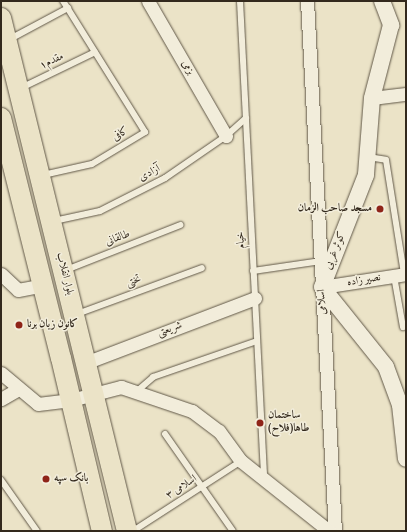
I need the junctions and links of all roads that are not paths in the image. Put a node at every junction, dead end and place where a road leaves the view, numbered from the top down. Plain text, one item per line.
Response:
1 (63, 1) edge
2 (148, 1) edge
3 (240, 1) edge
4 (307, 1) edge
5 (382, 1) edge
6 (68, 8) junction
7 (1, 18) edge
8 (7, 41) junction
9 (95, 52) junction
10 (18, 89) junction
11 (406, 94) edge
12 (372, 98) junction
13 (1, 118) edge
14 (246, 118) junction
15 (226, 136) junction
16 (368, 157) junction
17 (8, 166) edge
18 (40, 176) junction
19 (51, 222) junction
20 (180, 225) dead end
21 (321, 261) junction
22 (202, 268) dead end
23 (63, 271) junction
24 (254, 271) junction
25 (1, 274) edge
26 (401, 275) edge
27 (44, 285) junction
28 (322, 287) junction
29 (255, 298) junction
30 (74, 316) junction
31 (403, 327) dead end
32 (257, 341) junction
33 (85, 363) junction
34 (1, 373) edge
35 (18, 389) junction
36 (136, 392) junction
37 (93, 394) junction
38 (1, 399) edge
39 (71, 400) junction
40 (165, 434) dead end
41 (406, 450) edge
42 (242, 461) junction
43 (264, 479) junction
44 (1, 480) edge
45 (202, 487) junction
46 (37, 531) edge
47 (102, 531) edge
48 (128, 531) edge
49 (133, 531) edge
50 (233, 531) edge
51 (329, 531) edge
52 (335, 531) edge

1 - 6 lane
2 - 15 street, بزمی
3 - 14 lane, خیام
4 - 21 street, اسلامی
5 - 12 street, کوثر غربی
6 - 8 lane
6 - 9 lane
7 - 8 main road, بلوار انقلاب
8 - 10 main road, بلوار انقلاب
9 - 10 lane, مقدم۱
9 - 18 lane, کافی
10 - 18 main road, بلوار انقلاب
11 - 12 street
12 - 16 street, کوثر غربی
13 - 17 main road, بلوار انقلاب
14 - 15 lane, آزادی
14 - 24 lane, خیام
15 - 19 lane, آزادی
16 - 26 lane
16 - 28 street, کوثر غربی
17 - 27 main road, بلوار انقلاب
18 - 19 main road, بلوار انقلاب
19 - 23 main road, بلوار انقلاب
20 - 23 lane, طالقانی
21 - 24 lane
21 - 28 street, اسلامی
22 - 30 lane, تختی
23 - 30 main road, بلوار انقلاب
24 - 29 lane, خیام
25 - 27 street
26 - 28 street, نصیر زاده
26 - 31 lane
27 - 39 main road, بلوار انقلاب
28 - 41 street
28 - 52 street, اسلامی
29 - 32 lane, خیام
29 - 33 street, شریعتی
30 - 33 main road, بلوار انقلاب
32 - 36 lane
32 - 43 lane, خیام
33 - 37 main road, بلوار انقلاب
34 - 35 street
35 - 38 street
35 - 39 street
36 - 37 street
36 - 42 street
37 - 39 street
37 - 48 main road, بلوار انقلاب
39 - 47 main road, بلوار انقلاب
40 - 45 lane
42 - 43 street
42 - 45 lane, اسلامی ۳
43 - 51 street
44 - 46 lane
45 - 49 lane, اسلامی ۳
45 - 50 lane

